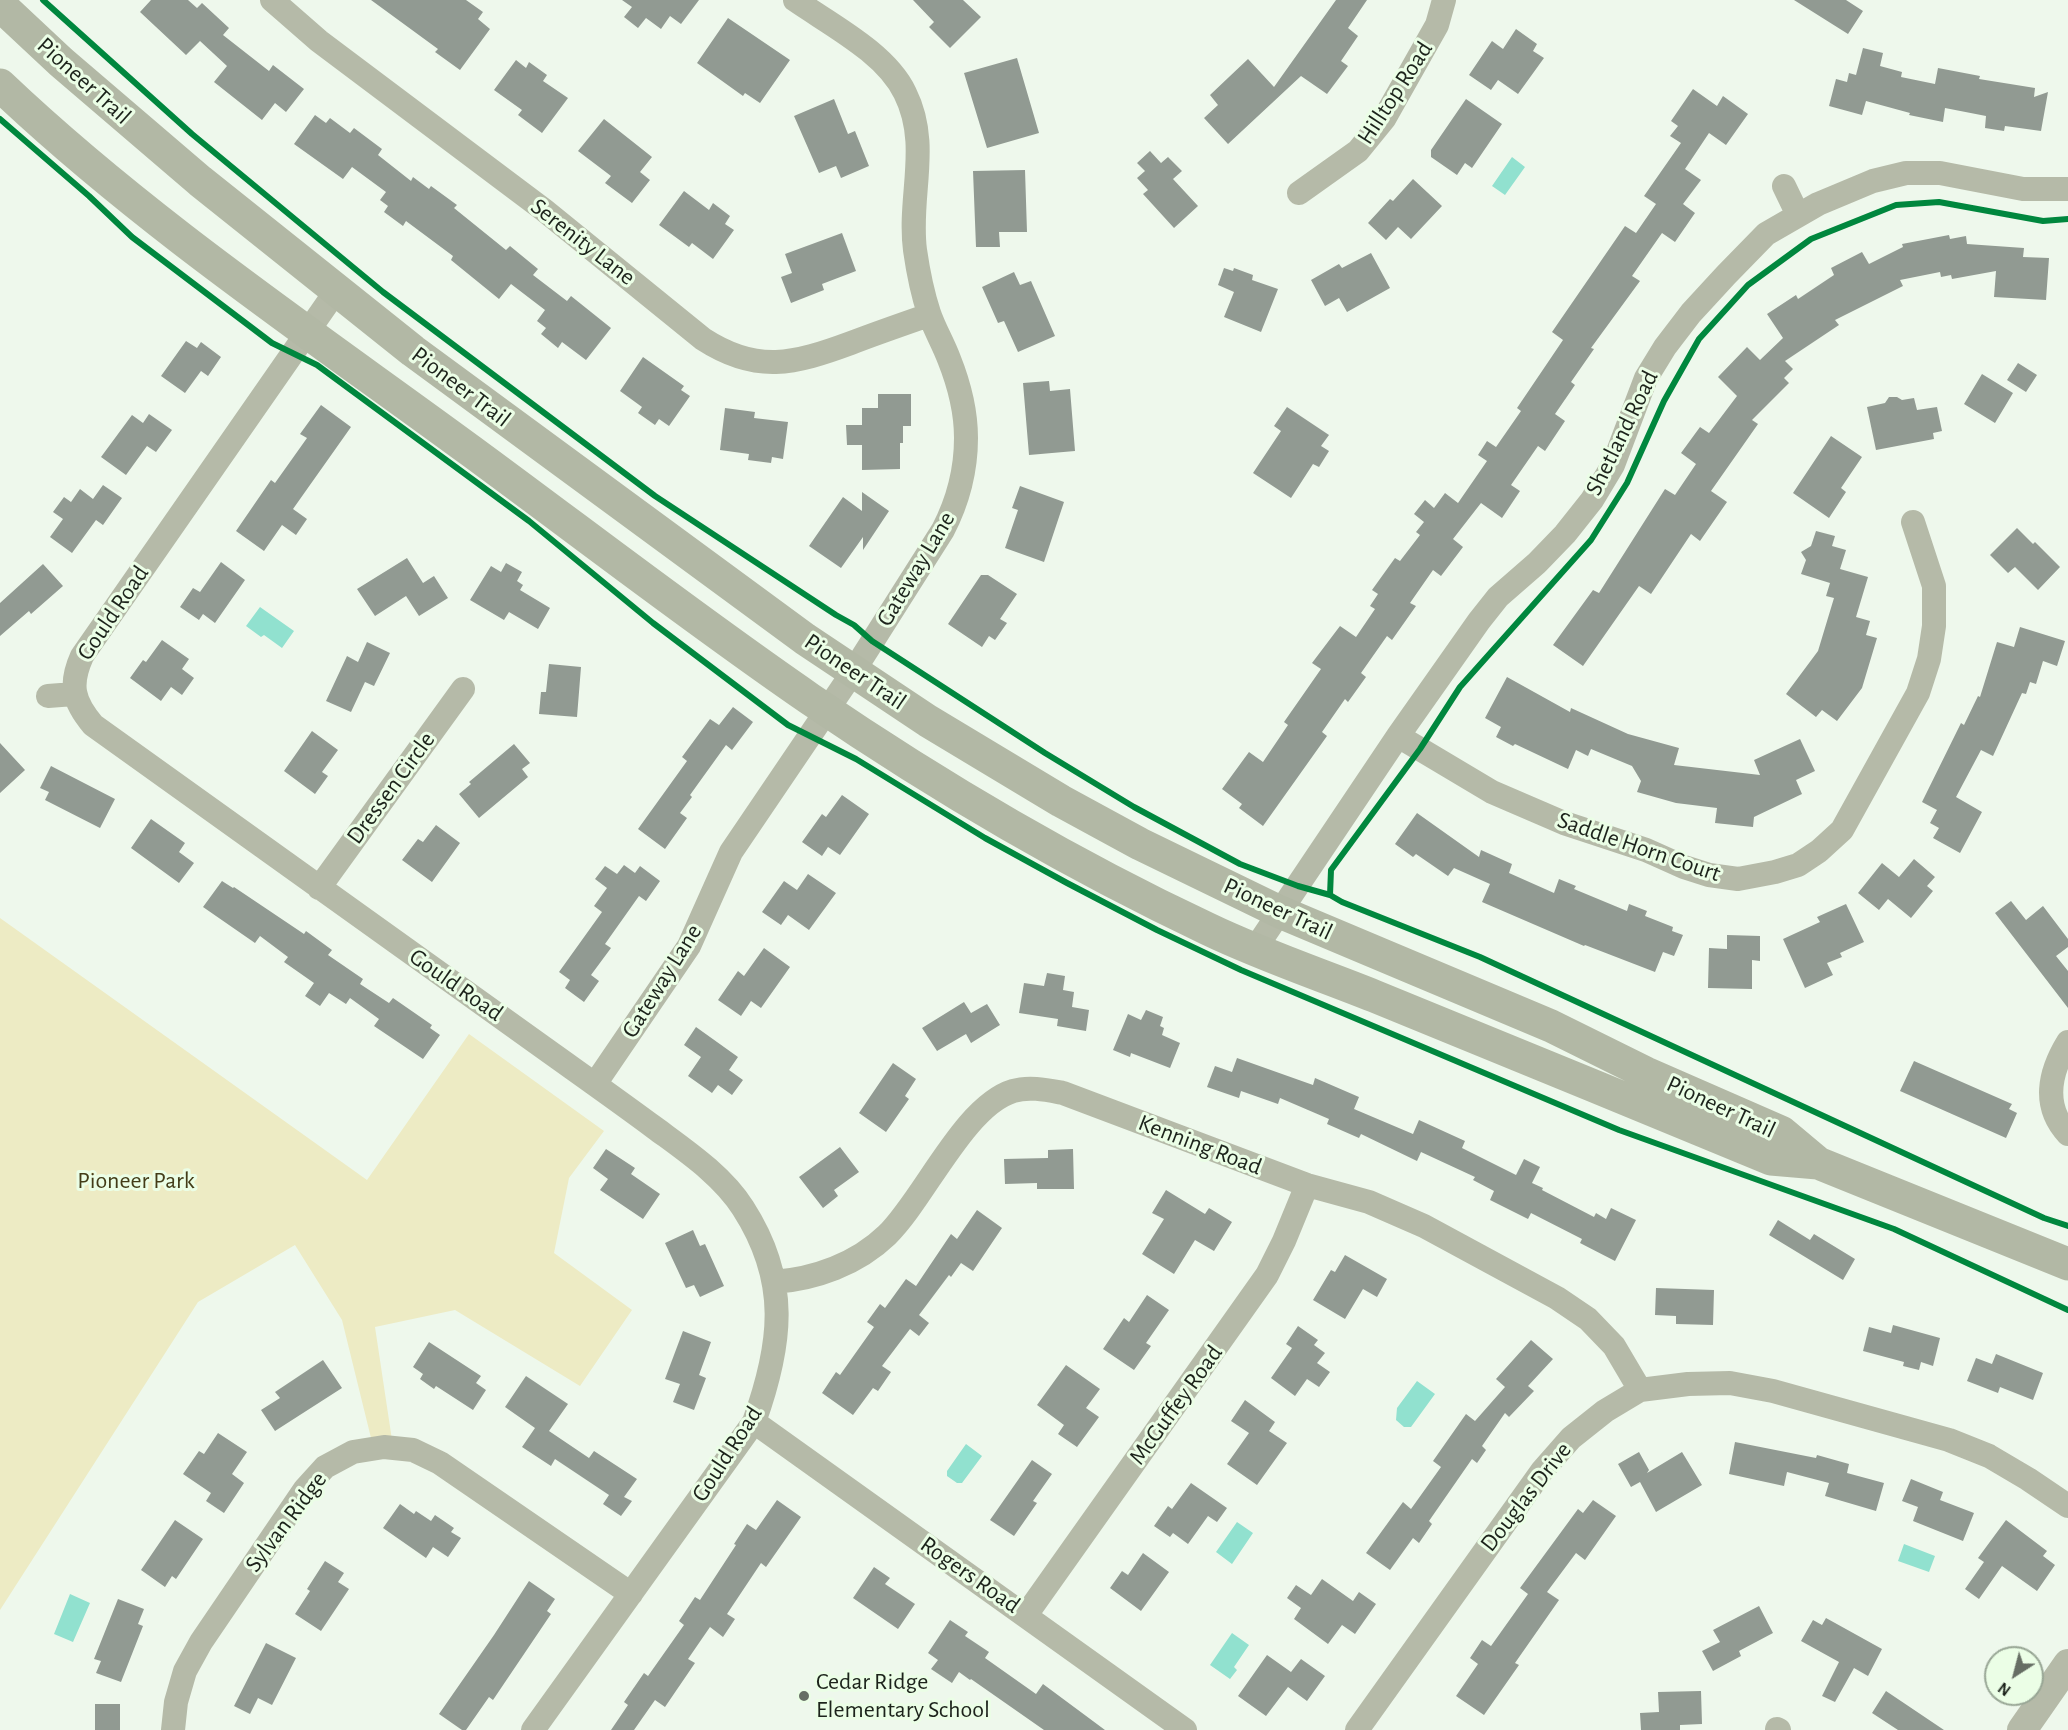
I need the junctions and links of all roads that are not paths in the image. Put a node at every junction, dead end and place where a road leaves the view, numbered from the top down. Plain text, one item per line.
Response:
1 (272, 0) edge
2 (795, 0) edge
3 (1444, 0) edge
4 (0, 5) edge
5 (0, 85) edge
6 (1784, 186) dead end
7 (2068, 189) edge
8 (1299, 193) dead end
9 (1798, 215) junction
10 (336, 291) junction
11 (929, 315) junction
12 (307, 332) junction
13 (1913, 522) dead end
14 (853, 672) junction
15 (463, 688) dead end
16 (74, 694) junction
17 (48, 696) dead end
18 (828, 711) junction
19 (1398, 736) junction
20 (319, 888) junction
21 (1280, 912) junction
22 (1255, 949) junction
23 (2068, 1042) edge
24 (595, 1084) junction
25 (2068, 1134) edge
26 (1818, 1163) junction
27 (1307, 1185) junction
28 (2068, 1264) edge
29 (774, 1282) junction
30 (1640, 1390) junction
31 (754, 1422) junction
32 (2068, 1506) edge
33 (631, 1594) junction
34 (1026, 1615) junction
35 (2068, 1664) edge
36 (173, 1730) edge
37 (533, 1730) edge
38 (1185, 1730) edge
39 (1356, 1730) edge
40 (2022, 1730) edge

1 - 11 street, Serenity Lane
2 - 11 street, Gateway Lane
3 - 8 street, Hilltop Road
4 - 10 main road, Pioneer Trail
5 - 12 main road, Pioneer Trail
6 - 9 street
7 - 9 street, Shetland Road
9 - 19 street, Shetland Road
10 - 12 street, Gould Road
10 - 14 main road, Pioneer Trail
11 - 14 street, Gateway Lane
12 - 16 street, Gould Road
12 - 18 main road, Pioneer Trail
13 - 19 street, Saddle Horn Court
14 - 18 street, Gateway Lane
14 - 21 main road, Pioneer Trail
15 - 20 street, Dressen Circle
16 - 17 street
16 - 20 street, Gould Road
18 - 22 main road, Pioneer Trail
18 - 24 street, Gateway Lane
19 - 21 street, Shetland Road
20 - 24 street, Gould Road
21 - 22 street, Shetland Road
21 - 26 main road, Pioneer Trail
22 - 26 main road, Pioneer Trail
23 - 25 street
24 - 29 street, Gould Road
26 - 28 main road, Pioneer Trail
27 - 29 street, Kenning Road
27 - 30 street, Kenning Road
27 - 34 street, McGuffey Road
29 - 31 street, Gould Road
30 - 32 street, Douglas Drive
30 - 39 street, Douglas Drive
31 - 33 street, Gould Road
31 - 34 street, Rogers Road
33 - 36 street, Sylvan Ridge
33 - 37 street, Gould Road
34 - 38 street, Rogers Road
35 - 40 street

